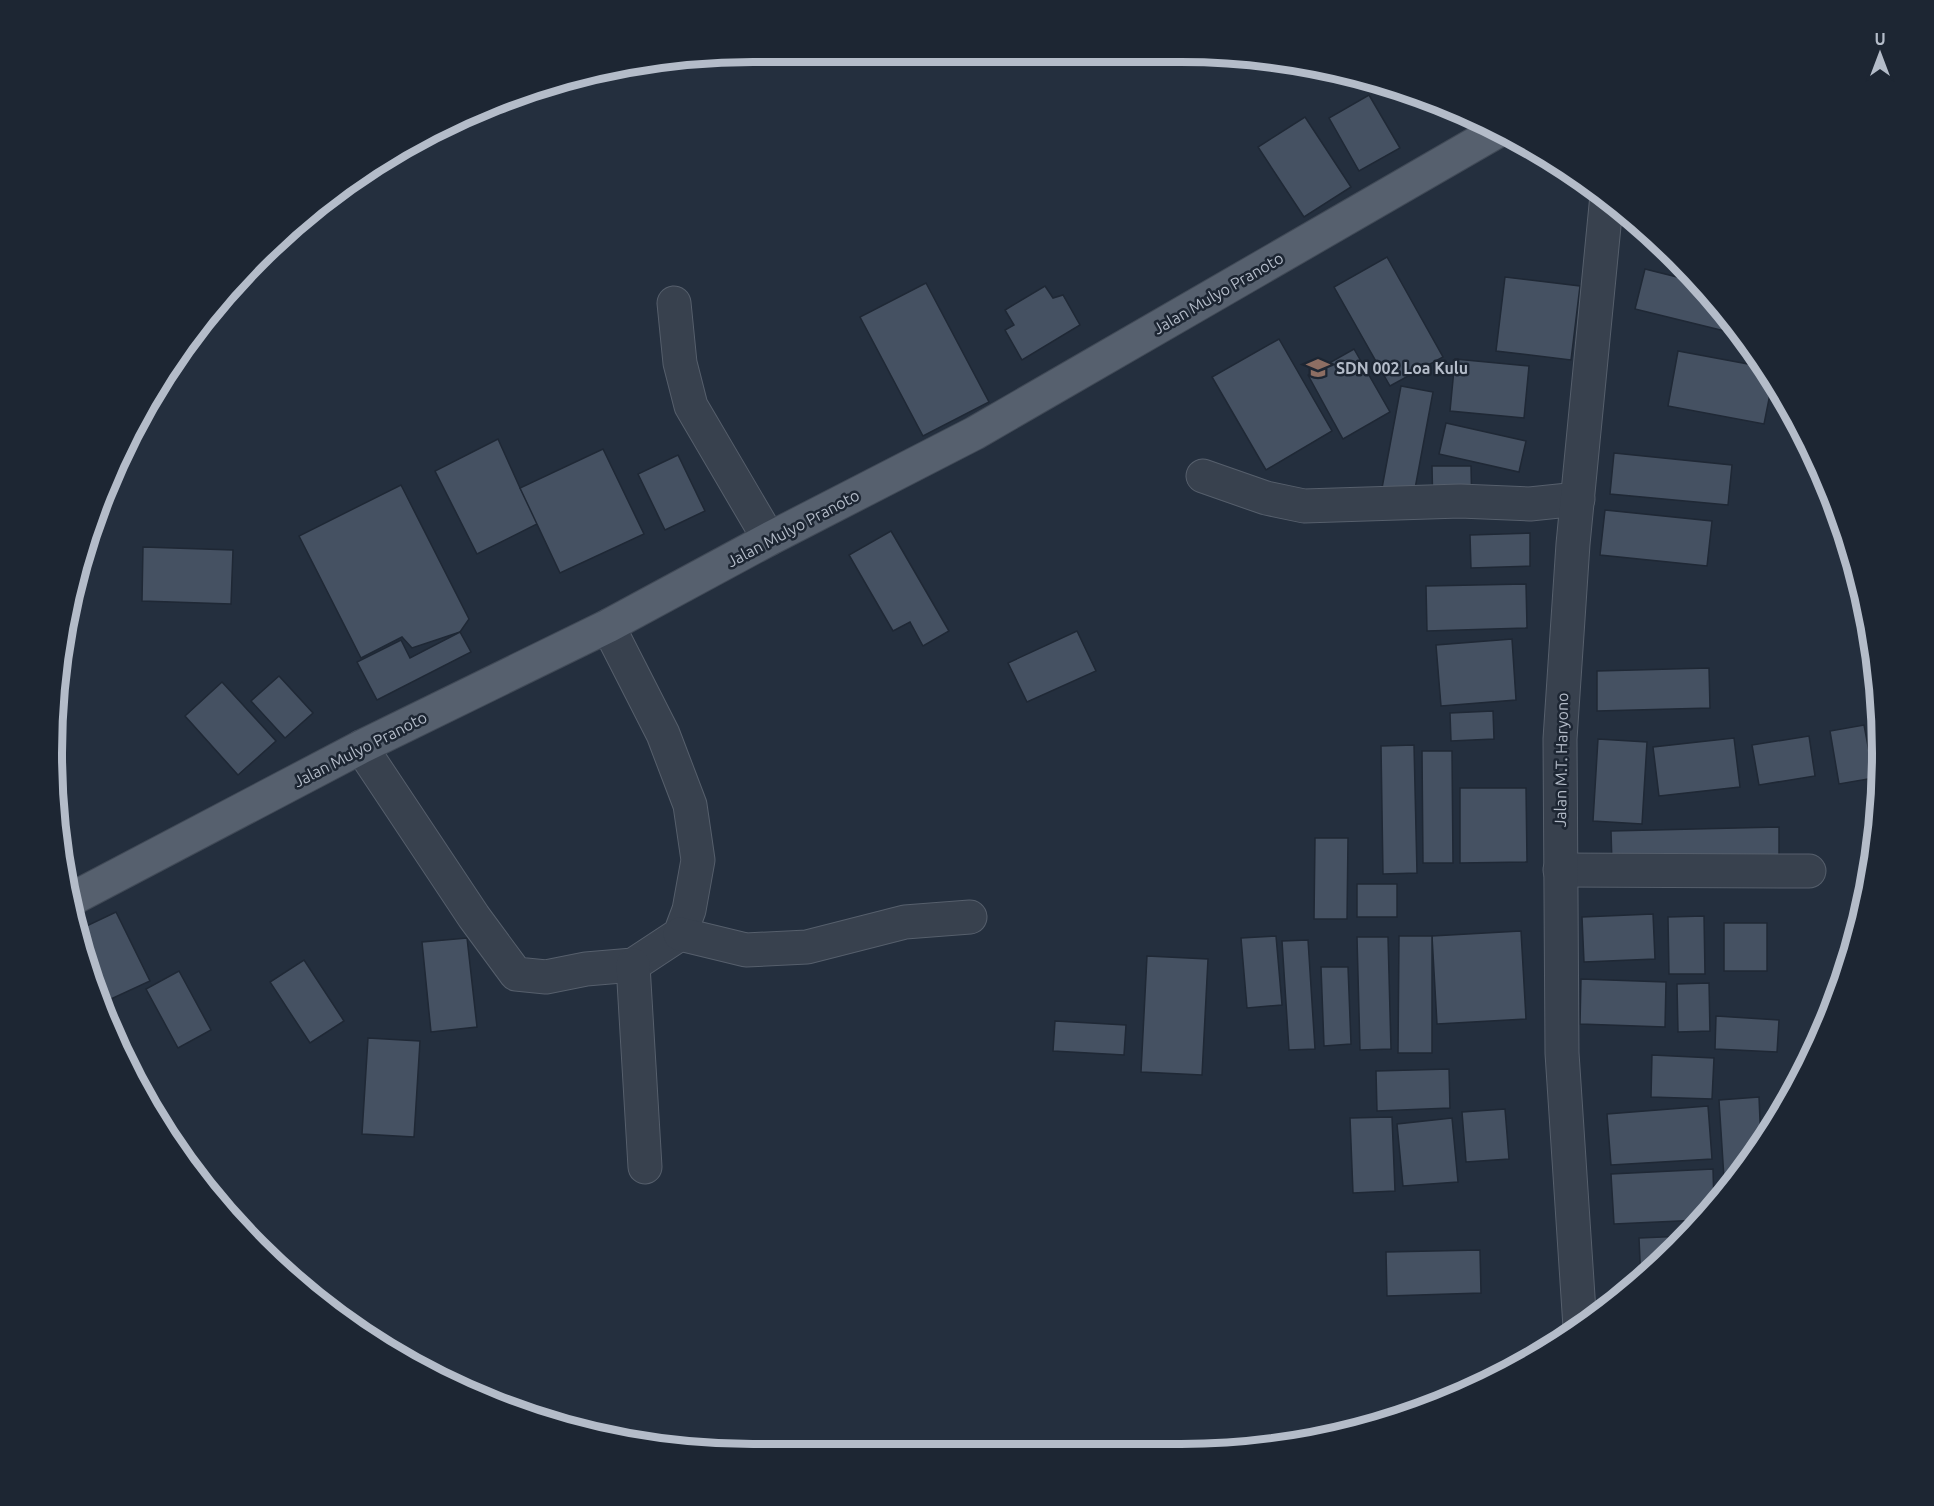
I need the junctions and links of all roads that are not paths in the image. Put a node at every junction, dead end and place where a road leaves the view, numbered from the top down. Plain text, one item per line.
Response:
1 (1491, 135) edge
2 (1606, 207) edge
3 (674, 303) dead end
4 (1203, 476) dead end
5 (1578, 499) junction
6 (769, 539) junction
7 (608, 626) junction
8 (361, 747) junction
9 (1560, 870) junction
10 (1809, 871) dead end
11 (77, 896) edge
12 (970, 917) dead end
13 (680, 934) junction
14 (633, 965) junction
15 (645, 1167) dead end
16 (1579, 1318) edge

1 - 6 main road, Jalan Mulyo Pranoto
2 - 5 street, Jalan M.T. Haryono
3 - 6 street
4 - 5 street
5 - 9 street, Jalan M.T. Haryono
6 - 7 main road, Jalan Mulyo Pranoto
7 - 8 main road, Jalan Mulyo Pranoto
7 - 13 street
8 - 11 main road, Jalan Mulyo Pranoto
8 - 14 street
9 - 10 street
9 - 16 street, Jalan M.T. Haryono
12 - 13 street
13 - 14 street
14 - 15 street

